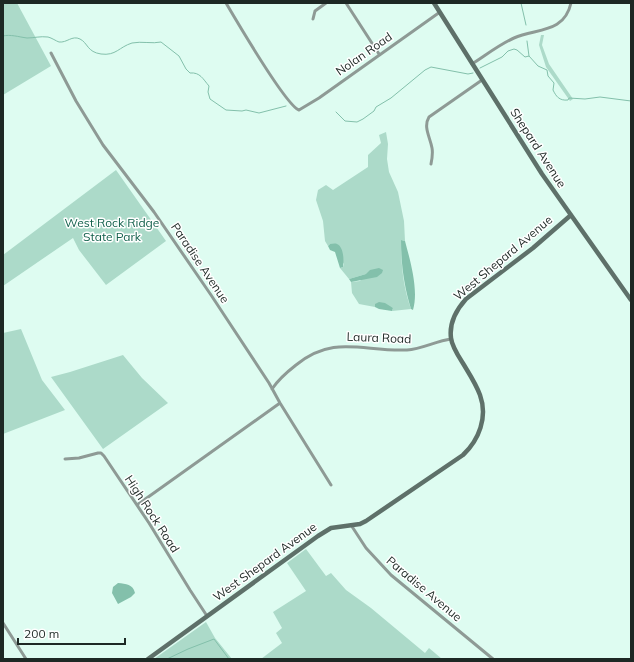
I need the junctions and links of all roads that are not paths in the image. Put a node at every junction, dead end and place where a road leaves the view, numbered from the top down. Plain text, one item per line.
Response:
1 (226, 3) edge
2 (326, 3) edge
3 (346, 3) edge
4 (434, 3) edge
5 (570, 3) edge
6 (440, 12) junction
7 (313, 19) dead end
8 (51, 53) dead end
9 (379, 54) junction
10 (472, 64) junction
11 (482, 80) junction
12 (431, 164) dead end
13 (571, 215) junction
14 (631, 300) edge
15 (451, 338) junction
16 (272, 389) junction
17 (280, 403) junction
18 (65, 459) dead end
19 (332, 485) dead end
20 (137, 505) junction
21 (351, 525) junction
22 (207, 616) junction
23 (3, 623) edge
24 (26, 659) edge
25 (148, 659) edge
26 (493, 659) edge

1 - 9 street, Nolan Road
2 - 7 street
3 - 9 street
4 - 6 street, Shepard Avenue
5 - 10 street
6 - 9 street, Nolan Road
6 - 10 street, Shepard Avenue
8 - 16 street, Paradise Avenue
10 - 11 street, Shepard Avenue
11 - 12 street
11 - 13 street, Shepard Avenue
13 - 14 street, Shepard Avenue
13 - 15 street, West Shepard Avenue
15 - 16 street, Laura Road
15 - 21 street, West Shepard Avenue
16 - 17 street, Paradise Avenue
17 - 19 street, Paradise Avenue
17 - 20 street
18 - 20 street, High Rock Road
20 - 22 street, High Rock Road
21 - 22 street, West Shepard Avenue
21 - 26 street, Paradise Avenue
22 - 25 street, West Shepard Avenue
23 - 24 street

